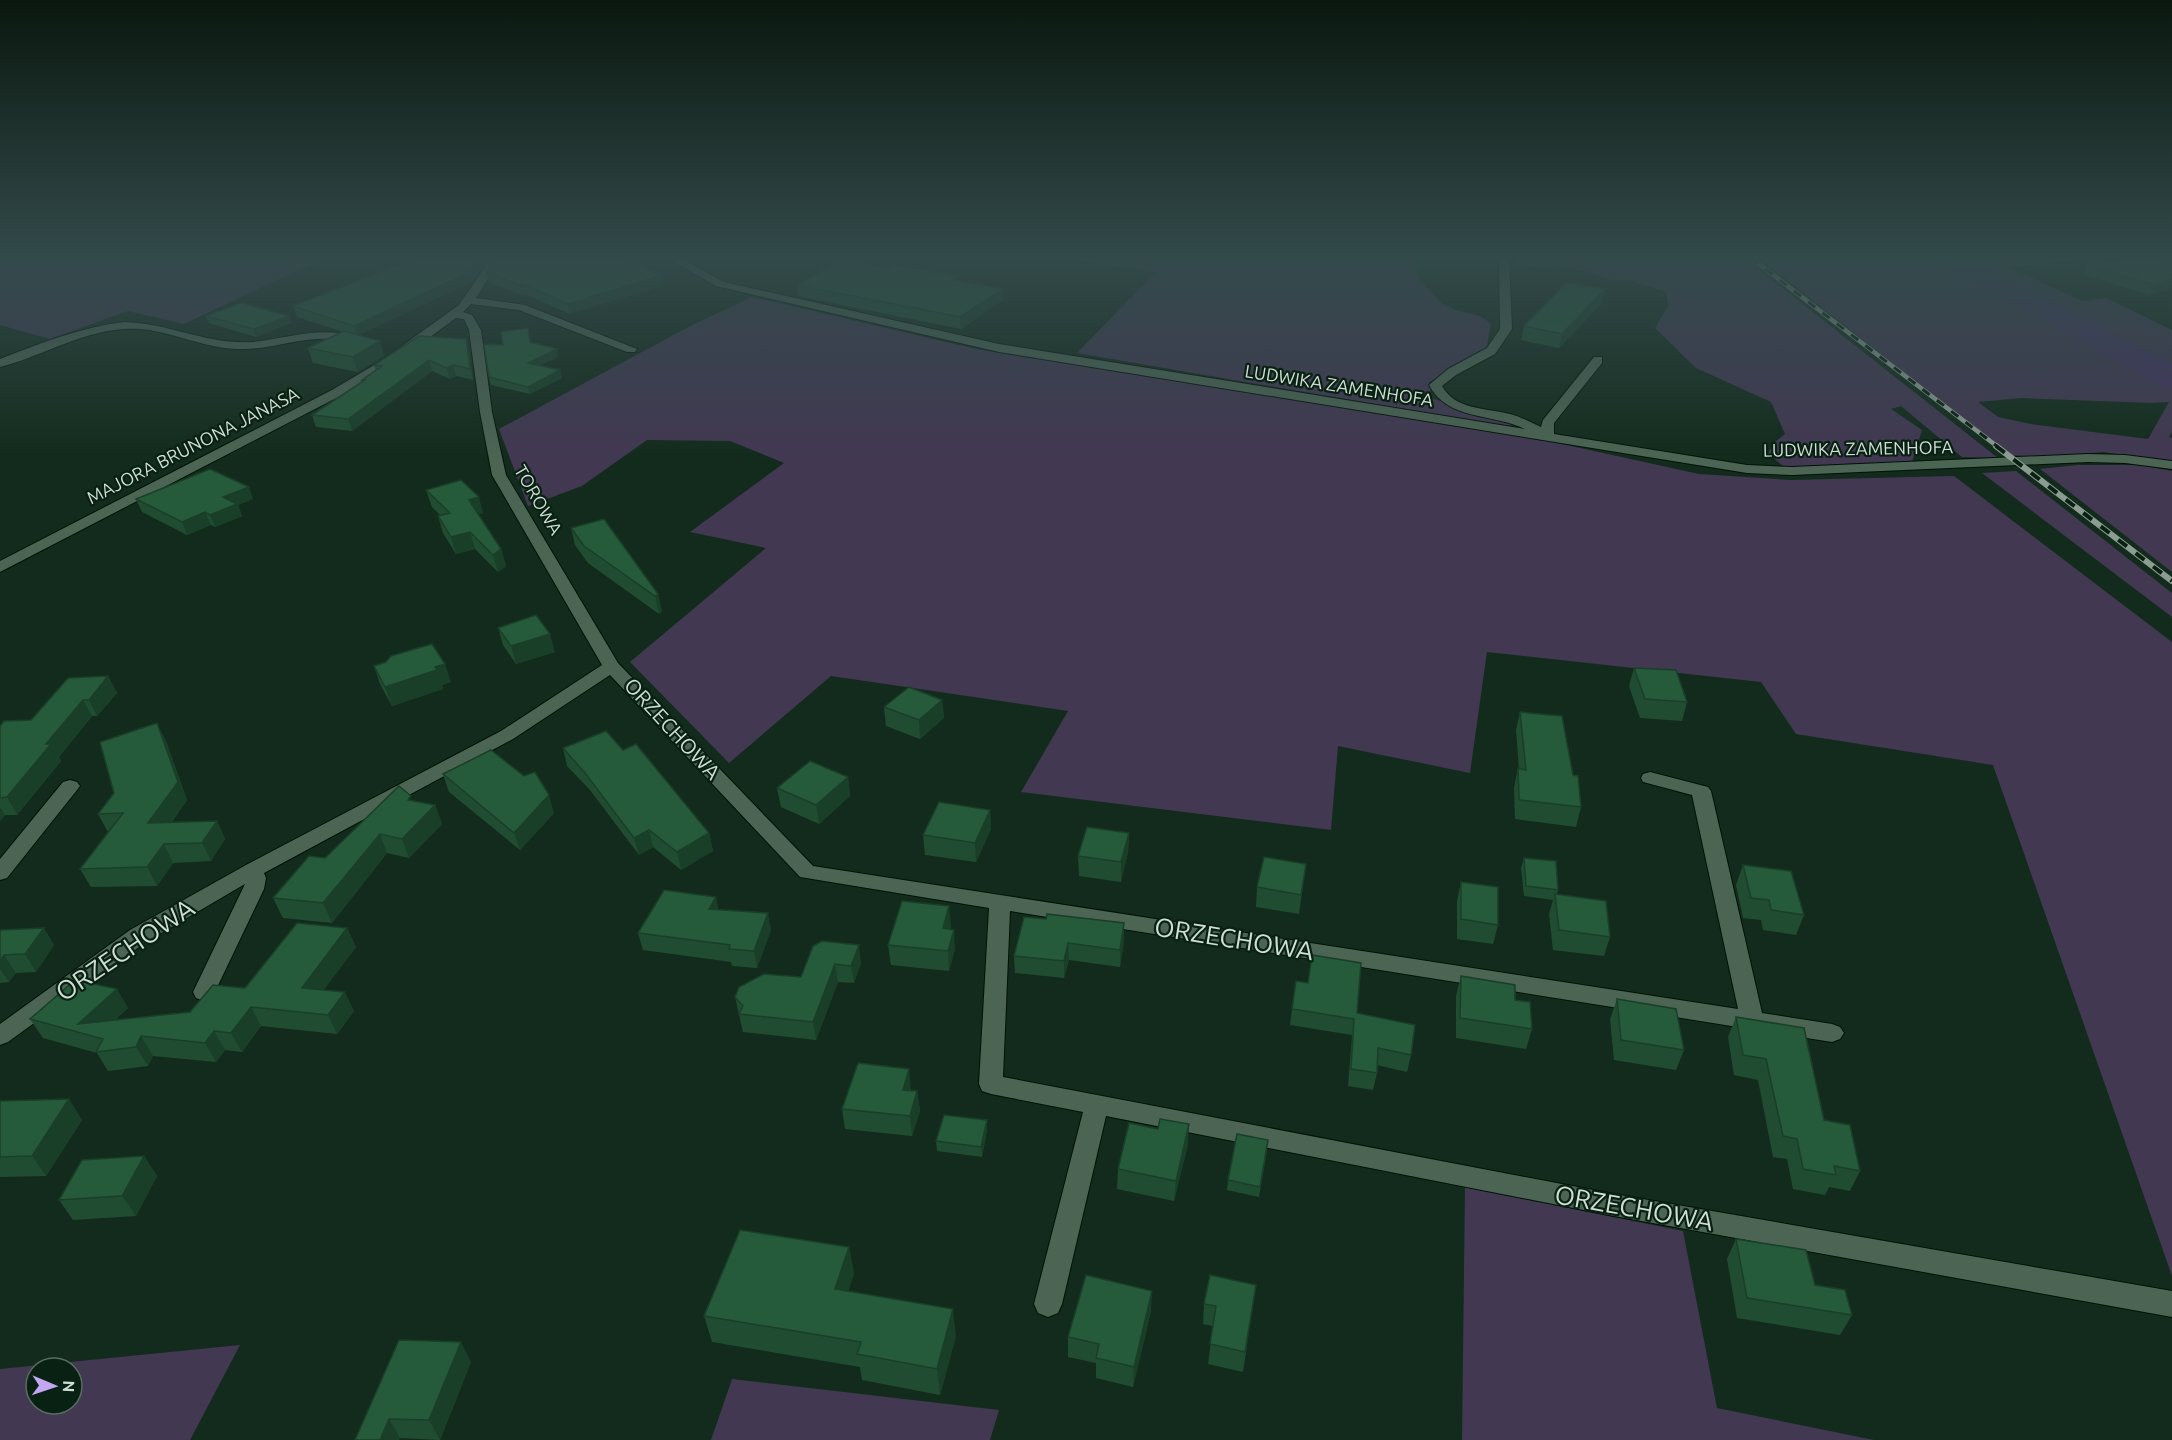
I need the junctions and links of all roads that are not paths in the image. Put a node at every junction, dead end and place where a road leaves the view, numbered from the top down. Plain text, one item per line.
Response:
1 (130, 325) edge
2 (132, 325) edge
3 (440, 325) edge
4 (472, 325) edge
5 (567, 325) edge
6 (898, 325) edge
7 (1506, 325) edge
8 (365, 346) edge
9 (631, 350) dead end
10 (383, 351) dead end
11 (400, 354) junction
12 (1598, 360) dead end
13 (0, 363) edge
14 (1547, 436) junction
15 (2172, 465) edge
16 (0, 567) edge
17 (611, 666) junction
18 (1650, 778) dead end
19 (70, 786) dead end
20 (253, 870) junction
21 (0, 873) edge
22 (1000, 902) junction
23 (204, 992) edge
24 (1752, 1021) junction
25 (1832, 1033) dead end
26 (0, 1036) edge
27 (1097, 1103) junction
28 (1048, 1304) dead end
29 (2172, 1304) edge

1 - 13 street
2 - 8 street
3 - 11 street, MAJORA BRUNONA JANASA
4 - 17 street, TOROWA
5 - 9 street
6 - 14 street, LUDWIKA ZAMENHOFA
7 - 14 street, LUDWIKA ZAMENHOFA
10 - 11 street
11 - 16 street, MAJORA BRUNONA JANASA
12 - 14 street
14 - 15 street, LUDWIKA ZAMENHOFA
17 - 20 street, ORZECHOWA
17 - 22 street, ORZECHOWA
18 - 24 street
19 - 21 street
20 - 23 street
20 - 26 street, ORZECHOWA
22 - 24 street, ORZECHOWA
22 - 27 street, ORZECHOWA
24 - 25 street, ORZECHOWA
27 - 28 street
27 - 29 street, ORZECHOWA

